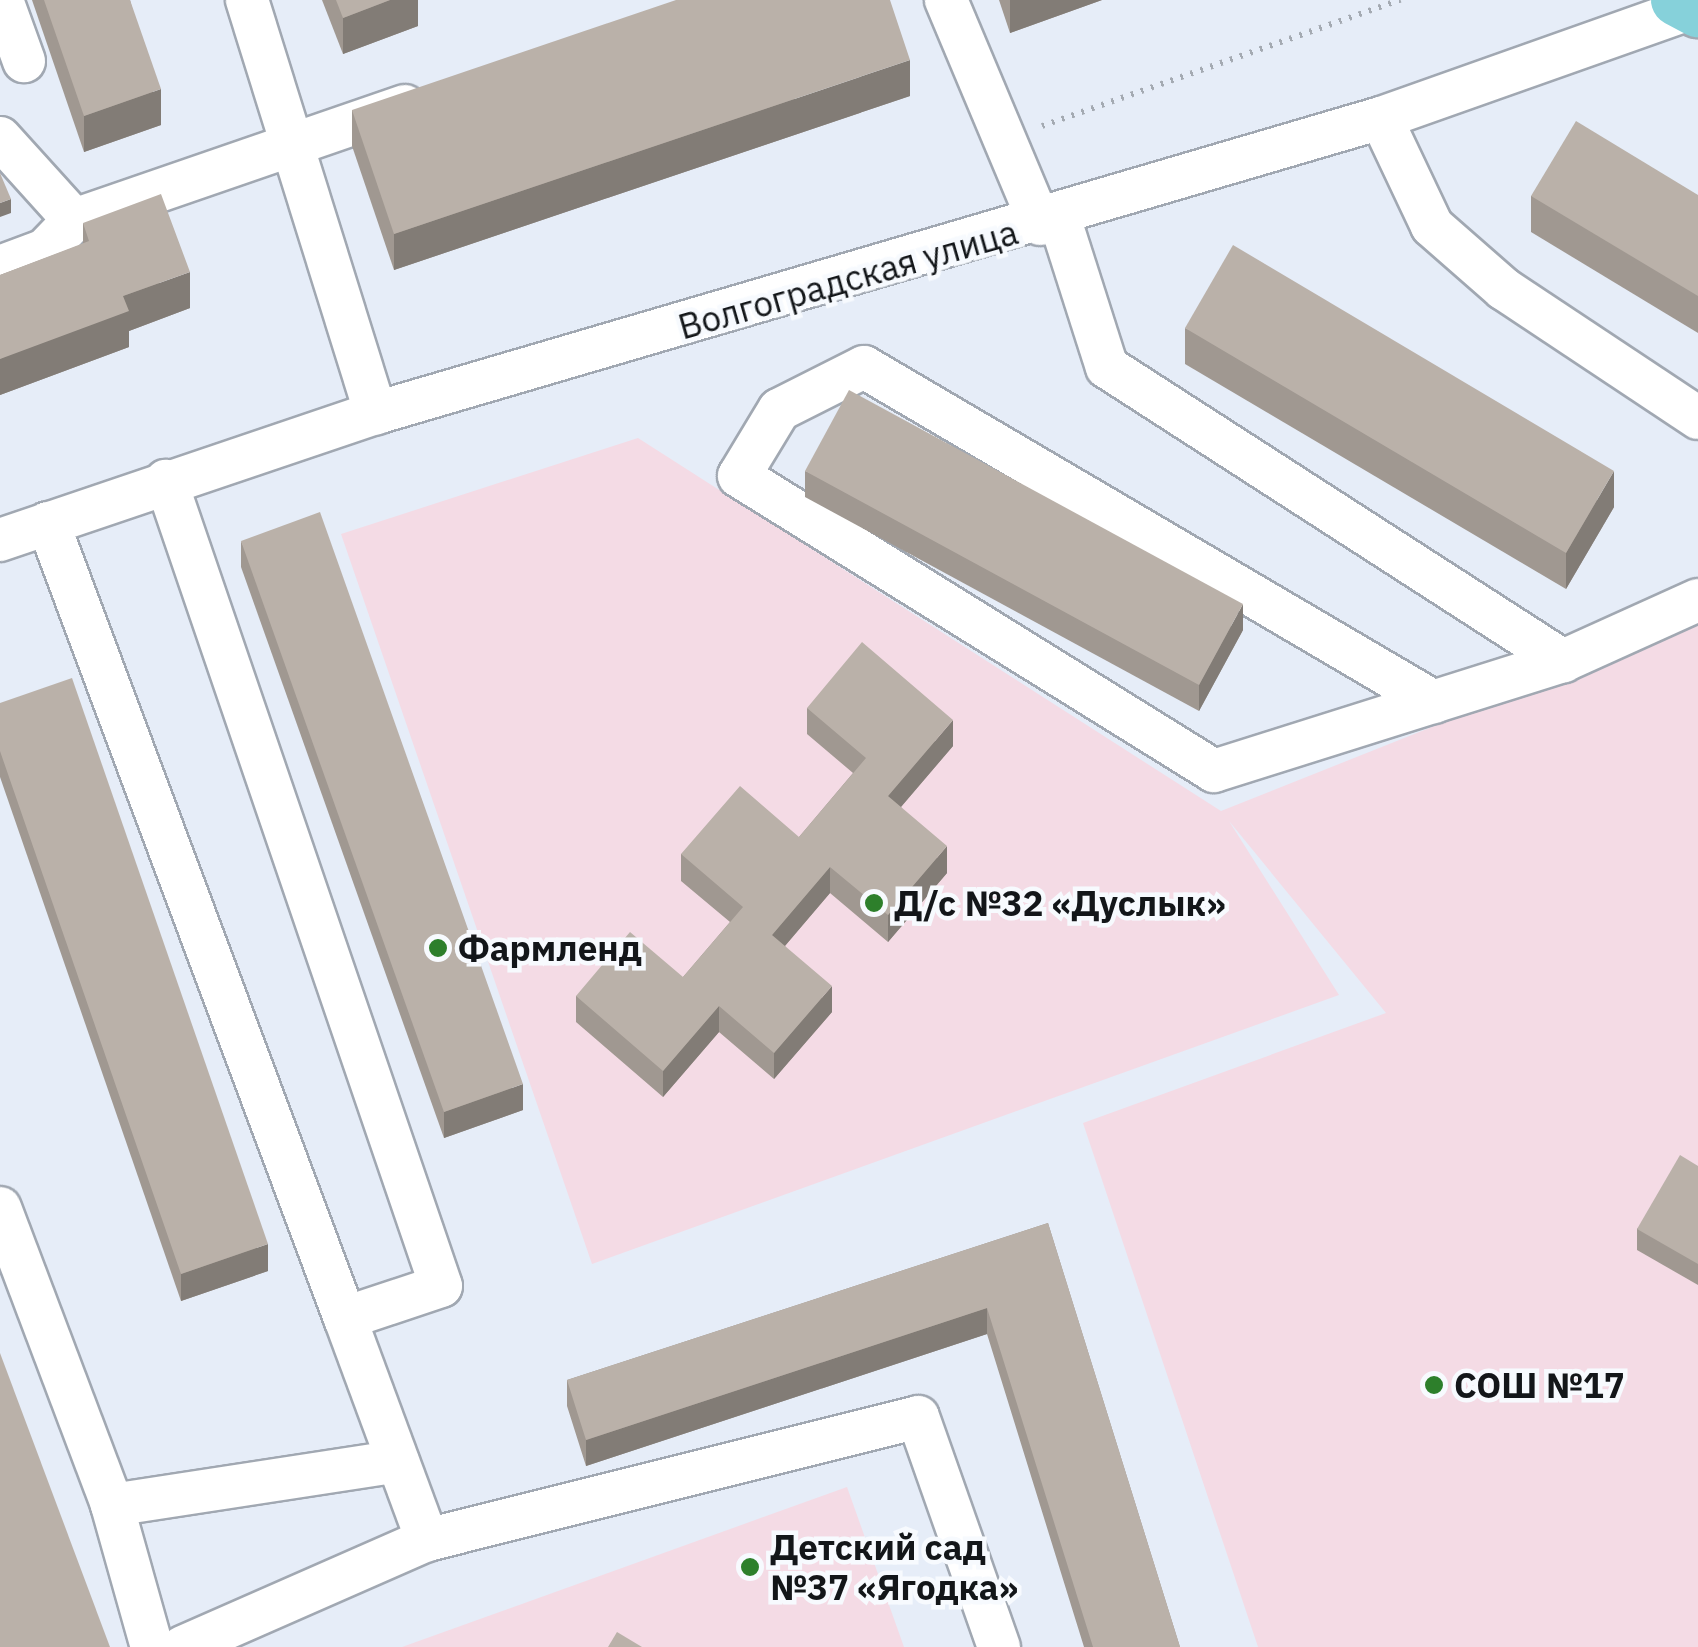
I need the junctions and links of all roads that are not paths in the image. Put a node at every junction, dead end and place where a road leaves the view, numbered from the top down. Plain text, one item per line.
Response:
1 (2, 0) edge
2 (248, 0) edge
3 (946, 0) edge
4 (1689, 6) edge
5 (24, 61) dead end
6 (439, 94) edge
7 (1381, 118) junction
8 (0, 138) edge
9 (292, 145) junction
10 (74, 220) junction
11 (1050, 221) junction
12 (0, 267) edge
13 (376, 414) junction
14 (1698, 418) edge
15 (166, 481) junction
16 (48, 523) junction
17 (0, 540) edge
18 (1698, 600) edge
19 (1562, 661) junction
20 (1434, 702) junction
21 (0, 1208) edge
22 (345, 1318) junction
23 (398, 1461) junction
24 (112, 1504) junction
25 (427, 1540) junction
26 (152, 1647) edge
27 (184, 1647) edge
28 (999, 1647) edge

1 - 5 street
2 - 9 street
3 - 11 street
4 - 7 street, Волгоградская улица
6 - 9 street
7 - 11 street, Волгоградская улица
7 - 14 street
8 - 10 street
9 - 10 street
9 - 13 street
10 - 12 street
11 - 13 street, Волгоградская улица
11 - 19 street
13 - 15 street, Волгоградская улица
15 - 16 street, Волгоградская улица
15 - 22 street
16 - 17 street, Волгоградская улица
16 - 22 street
18 - 19 street
19 - 20 street
20 - 20 street
21 - 24 street
22 - 23 street
23 - 24 street
23 - 25 street
24 - 26 street
25 - 27 street
25 - 28 street

